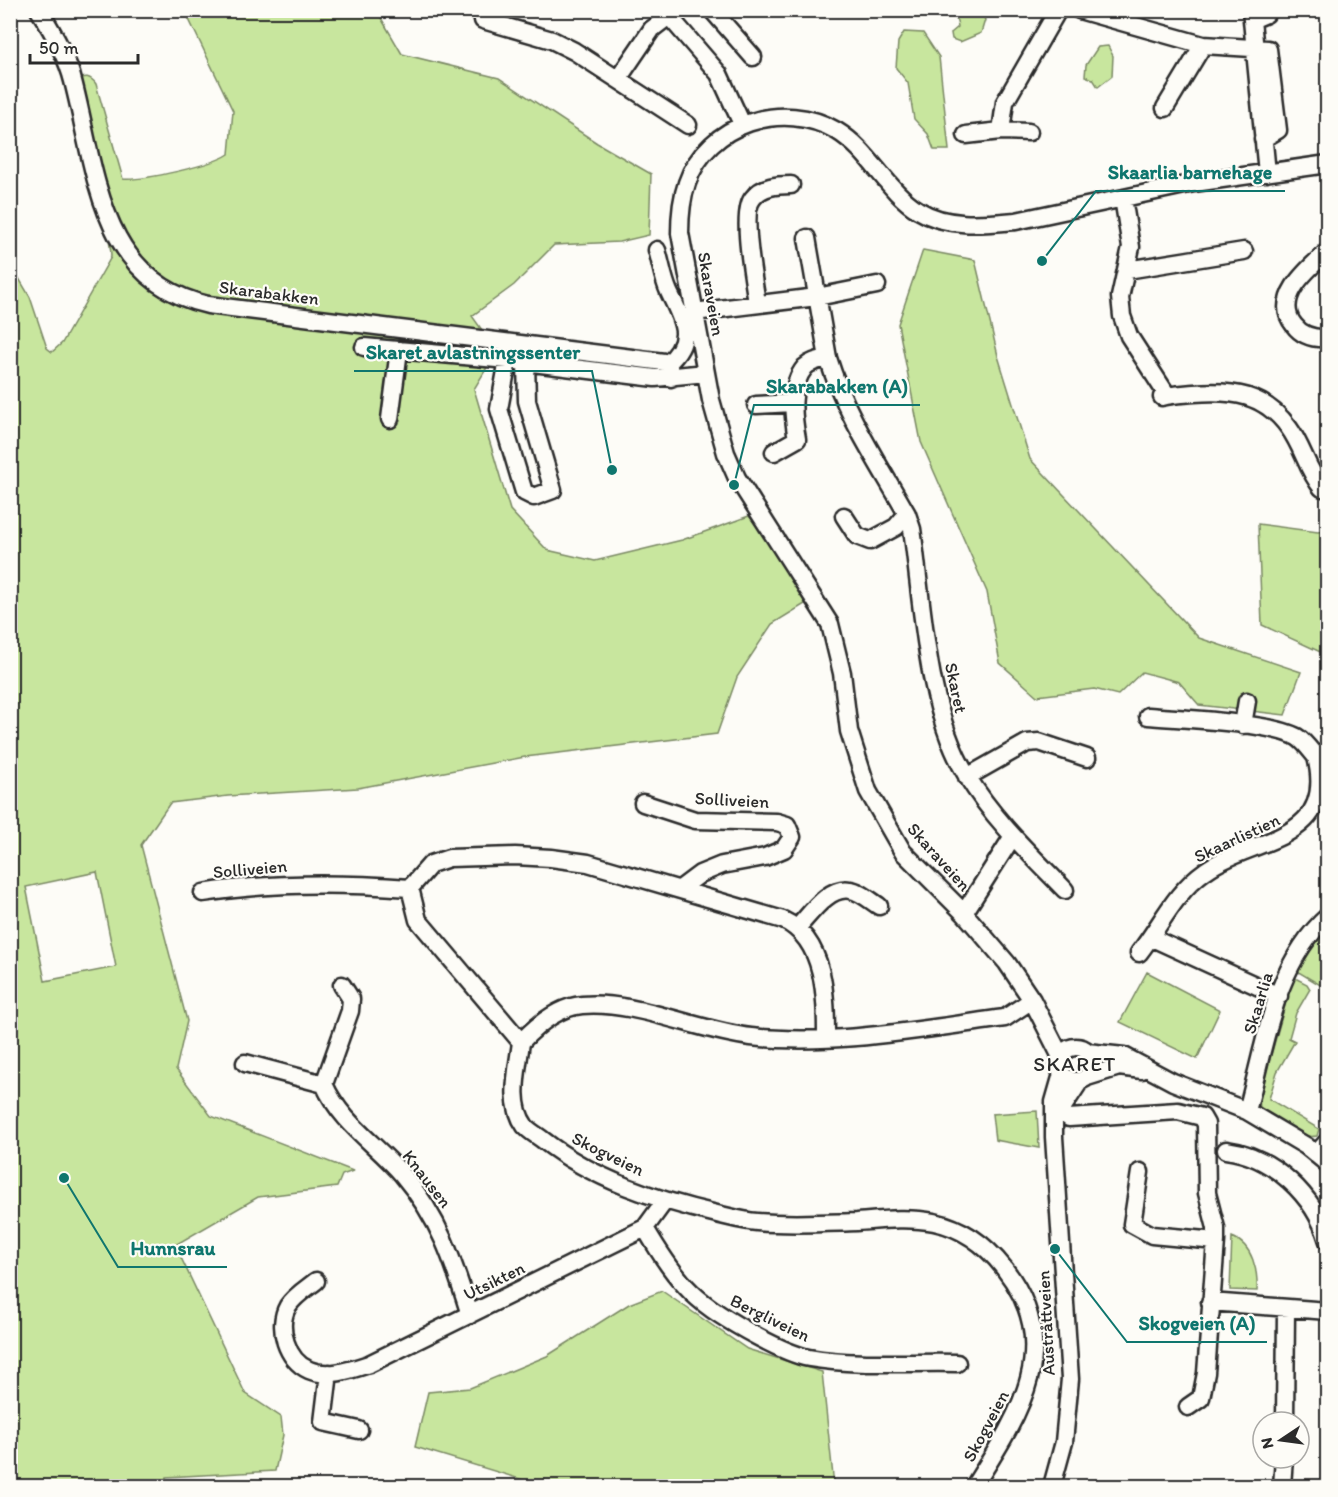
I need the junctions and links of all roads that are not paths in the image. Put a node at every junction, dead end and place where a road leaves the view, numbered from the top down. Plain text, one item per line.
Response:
1 (39, 10) edge
2 (712, 10) edge
3 (1058, 10) edge
4 (1079, 10) edge
5 (669, 13) edge
6 (1256, 14) edge
7 (483, 15) edge
8 (1203, 45) junction
9 (1253, 47) junction
10 (753, 57) dead end
11 (618, 79) junction
12 (1165, 108) dead end
13 (742, 124) junction
14 (688, 125) dead end
15 (1000, 131) junction
16 (1029, 132) dead end
17 (966, 135) dead end
18 (1328, 164) edge
19 (1267, 173) junction
20 (791, 185) dead end
21 (1123, 198) junction
22 (807, 238) dead end
23 (657, 250) dead end
24 (1244, 251) dead end
25 (1328, 251) edge
26 (1127, 270) junction
27 (877, 285) dead end
28 (818, 297) junction
29 (757, 303) junction
30 (694, 312) junction
31 (1328, 339) edge
32 (364, 347) dead end
33 (399, 350) junction
34 (828, 358) junction
35 (508, 360) junction
36 (526, 362) junction
37 (669, 371) junction
38 (706, 373) junction
39 (793, 403) junction
40 (756, 405) dead end
41 (390, 419) dead end
42 (774, 452) dead end
43 (1322, 488) dead end
44 (844, 516) dead end
45 (909, 522) junction
46 (1247, 701) dead end
47 (1148, 716) dead end
48 (1243, 725) junction
49 (1322, 754) edge
50 (1087, 758) dead end
51 (967, 777) junction
52 (643, 803) dead end
53 (1324, 806) edge
54 (1013, 836) junction
55 (410, 888) junction
56 (680, 889) junction
57 (1065, 890) dead end
58 (203, 893) dead end
59 (879, 906) dead end
60 (964, 913) junction
61 (1328, 916) edge
62 (798, 927) junction
63 (1152, 938) junction
64 (1139, 953) dead end
65 (342, 985) dead end
66 (1279, 996) junction
67 (1032, 1000) junction
68 (1046, 1026) junction
69 (826, 1038) junction
70 (521, 1042) junction
71 (1083, 1050) junction
72 (245, 1063) dead end
73 (1062, 1065) junction
74 (1152, 1071) junction
75 (1083, 1079) junction
76 (324, 1084) junction
77 (1247, 1111) junction
78 (1062, 1118) junction
79 (1328, 1141) edge
80 (1226, 1150) dead end
81 (1322, 1159) edge
82 (1140, 1172) dead end
83 (664, 1202) junction
84 (645, 1228) junction
85 (1215, 1241) junction
86 (1328, 1241) edge
87 (316, 1281) dead end
88 (1209, 1302) junction
89 (1327, 1308) edge
90 (1286, 1310) junction
91 (470, 1315) junction
92 (957, 1363) dead end
93 (329, 1373) junction
94 (1188, 1407) dead end
95 (1285, 1410) edge
96 (359, 1430) dead end
97 (1283, 1470) edge
98 (974, 1486) edge
99 (1052, 1486) edge
100 (1282, 1486) edge

1 - 37 street, Skarabakken
2 - 10 street
3 - 15 street
4 - 8 street
5 - 11 street
5 - 13 street
6 - 9 street
7 - 11 street
8 - 9 street
8 - 12 street
9 - 19 street
11 - 14 street
13 - 21 street, Skaraveien
13 - 30 street, Skaraveien
15 - 16 street
15 - 17 street
18 - 19 street, Skaraveien
19 - 21 street, Skaraveien
20 - 29 street
21 - 26 street
22 - 28 street
23 - 37 street
24 - 26 street
25 - 31 street
26 - 43 street
27 - 28 street
28 - 29 street
28 - 34 street
29 - 30 street
30 - 38 street, Skaraveien
32 - 33 street, Skarabakken
33 - 35 street, Skarabakken
33 - 41 street
34 - 39 street
34 - 45 street
35 - 36 street, Skarabakken
35 - 36 street
36 - 37 street, Skarabakken
37 - 38 street, Skarabakken
38 - 60 street, Skaraveien
39 - 40 street
39 - 42 street
44 - 45 street
45 - 51 street, Skaret
46 - 48 street
47 - 48 street, Skaarlistien
48 - 49 street, Skaarlistien
49 - 53 street, Skaarlistien
50 - 51 street
51 - 54 street, Skaret
52 - 56 street, Solliveien
53 - 63 street, Skaarlistien
54 - 57 street, Skaret
54 - 60 street
55 - 56 street
55 - 58 street, Solliveien
55 - 70 street
56 - 62 street
59 - 62 street
60 - 67 street, Skaraveien
61 - 66 street, Skaarlia
62 - 69 street
63 - 64 street, Skaarlistien
63 - 66 street
65 - 76 street
66 - 77 street, Skaarlia
67 - 68 street, Skaraveien
67 - 69 street
68 - 71 street, Skaraveien
68 - 73 street, Skaraveien
69 - 70 street
70 - 83 street, Skogveien
71 - 73 street
71 - 74 street
71 - 75 street
72 - 76 street
73 - 75 street
73 - 78 street, Austråttveien
74 - 75 street
74 - 77 street
75 - 78 street
76 - 91 street, Knausen
77 - 81 street
78 - 85 street
78 - 99 street, Austråttveien
79 - 81 street
80 - 86 street
82 - 85 street
83 - 84 street, Utsikten
83 - 98 street, Skogveien
84 - 91 street, Utsikten
84 - 92 street, Bergliveien
85 - 88 street
87 - 93 street, Utsikten
88 - 90 street
88 - 94 street
89 - 90 street
90 - 95 street
91 - 93 street, Utsikten
93 - 96 street
97 - 100 street

